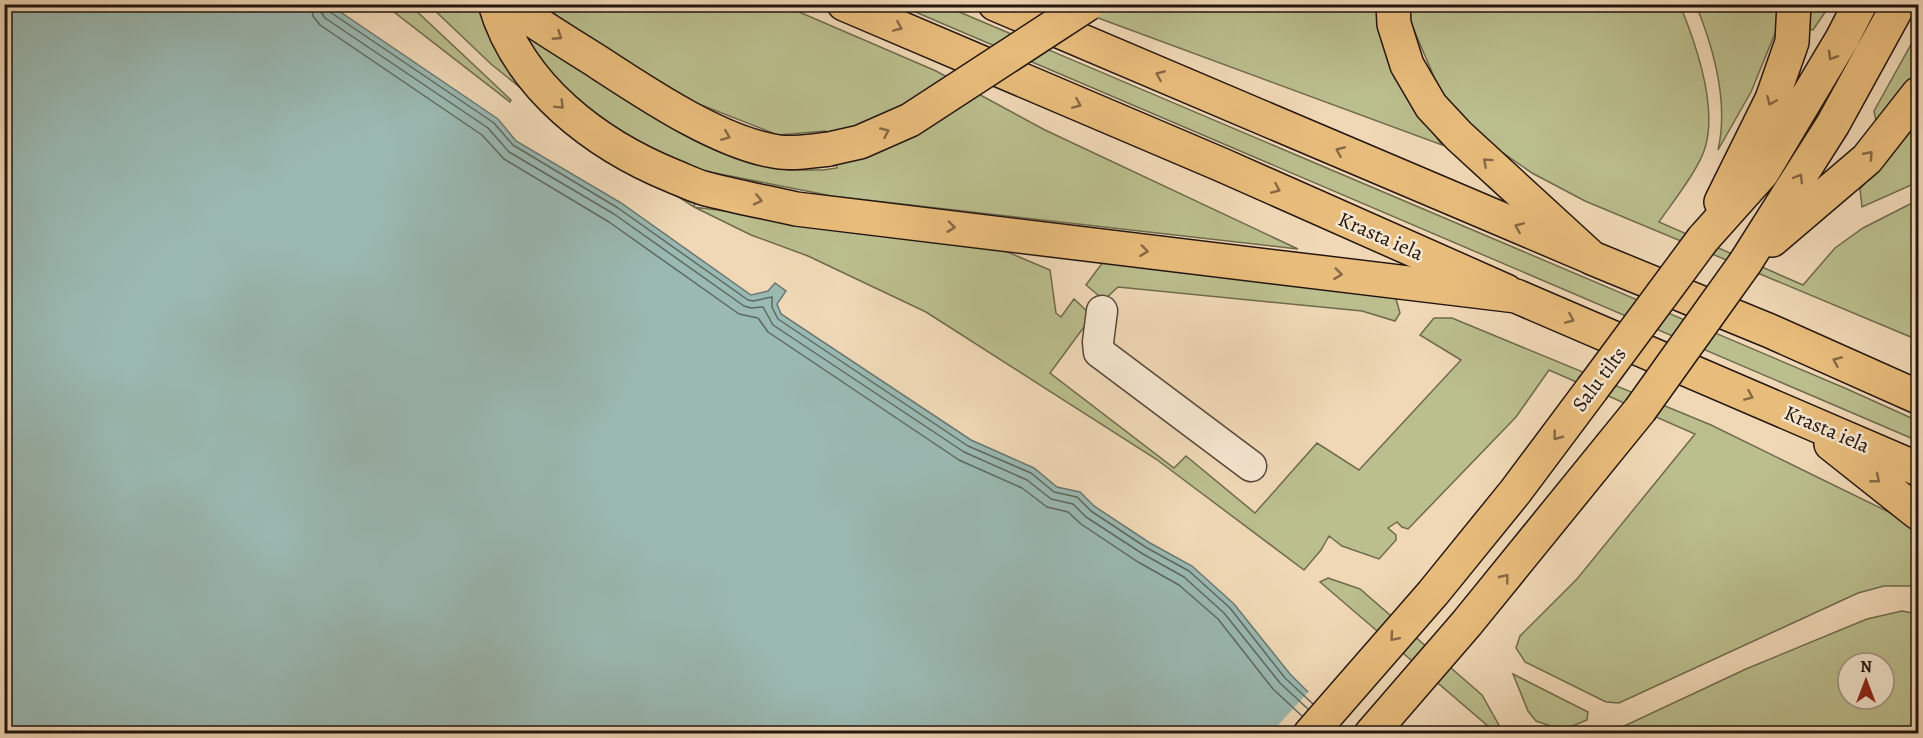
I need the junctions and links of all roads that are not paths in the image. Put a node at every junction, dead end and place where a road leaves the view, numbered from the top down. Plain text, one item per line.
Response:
1 (495, 4) edge
2 (509, 4) edge
3 (844, 4) edge
4 (995, 4) edge
5 (1088, 4) edge
6 (1393, 4) edge
7 (1794, 4) edge
8 (1860, 4) edge
9 (1899, 4) edge
10 (1918, 94) edge
11 (1703, 239) junction
12 (1592, 258) junction
13 (1745, 262) junction
14 (1516, 296) junction
15 (1102, 311) dead end
16 (1909, 390) edge
17 (1797, 416) junction
18 (1251, 465) dead end
19 (1918, 468) edge
20 (1918, 513) edge
21 (1310, 734) edge
22 (1371, 734) edge

1 -> 14 main road
2 -> 5 main road, bridge
3 -> 14 main road, Krasta iela
12 -> 4 main road
12 -> 6 main road
7 -> 11 main road
8 -> 11 main road, Salu tilts
13 -> 9 main road
13 -> 10 main road
11 -> 21 main road, Salu tilts, bridge
16 -> 12 main road
22 -> 13 main road, bridge
14 -> 17 main road, Krasta iela
15 - 18 lane
17 - 19 main road, Krasta iela
17 -> 20 main road

